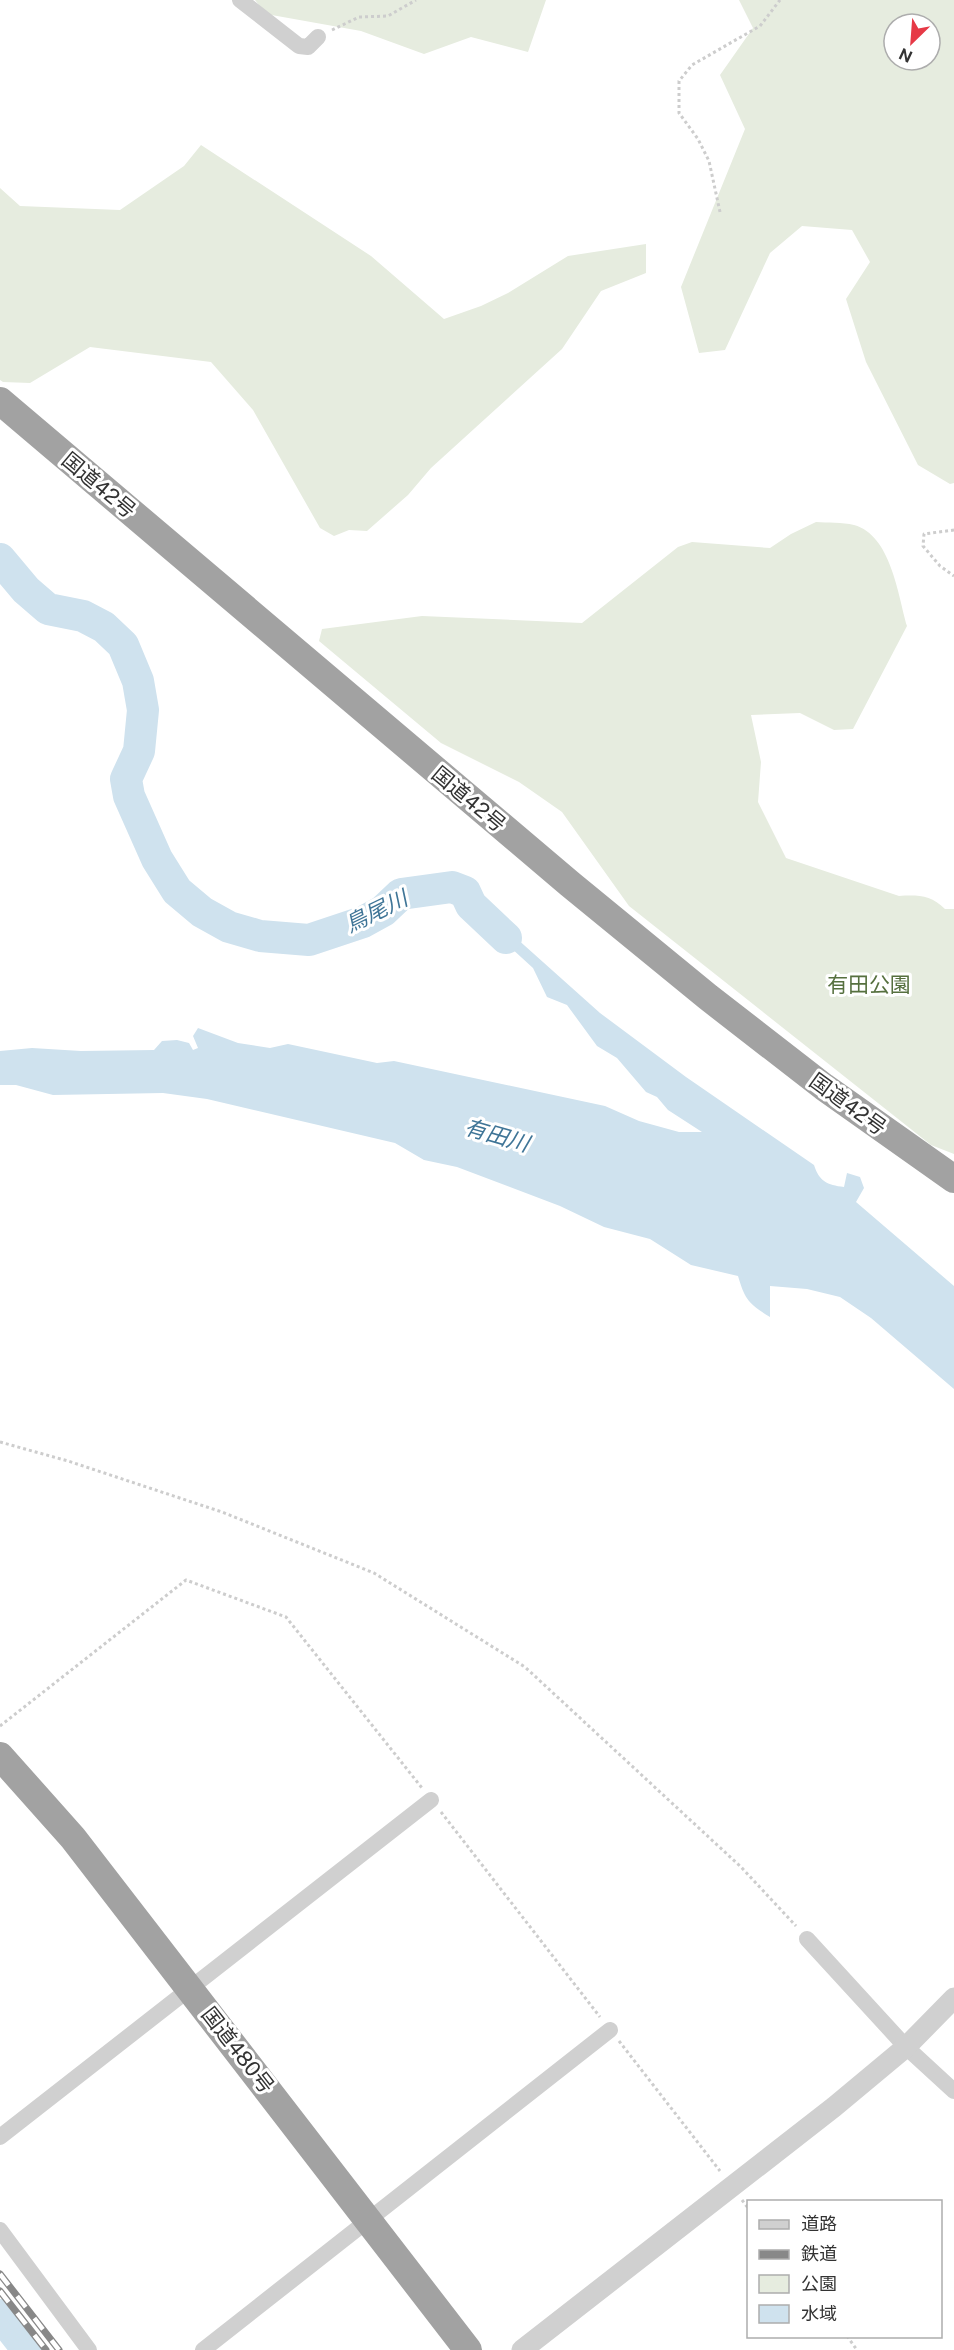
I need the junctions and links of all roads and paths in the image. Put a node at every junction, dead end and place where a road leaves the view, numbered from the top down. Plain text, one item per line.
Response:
1 (240, 0) edge
2 (416, 0) edge
3 (780, 0) edge
4 (318, 37) joint
5 (720, 212) dead end
6 (0, 401) edge
7 (954, 530) edge
8 (954, 576) edge
9 (954, 1179) edge
10 (0, 1442) edge
11 (0, 1756) edge
12 (431, 1800) dead end
13 (807, 1939) joint
14 (190, 1988) junction
15 (954, 1998) edge
16 (610, 2030) dead end
17 (906, 2047) junction
18 (954, 2091) edge
19 (0, 2137) edge
20 (369, 2221) junction
21 (0, 2230) edge
22 (848, 2338) edge
23 (88, 2350) edge
24 (202, 2350) edge
25 (468, 2350) edge
26 (522, 2350) edge
27 (857, 2350) edge

1 - 4 street
2 - 4 path
3 - 5 path
6 - 9 highway, 国道42号
7 - 8 path
10 - 13 path
11 - 14 highway, 国道480号
12 - 14 street
13 - 17 street
14 - 19 street
14 - 20 highway, 国道480号
15 - 17 street
16 - 20 street
17 - 18 street
17 - 26 street
20 - 24 street
20 - 25 highway, 国道480号
21 - 23 street
22 - 27 path

